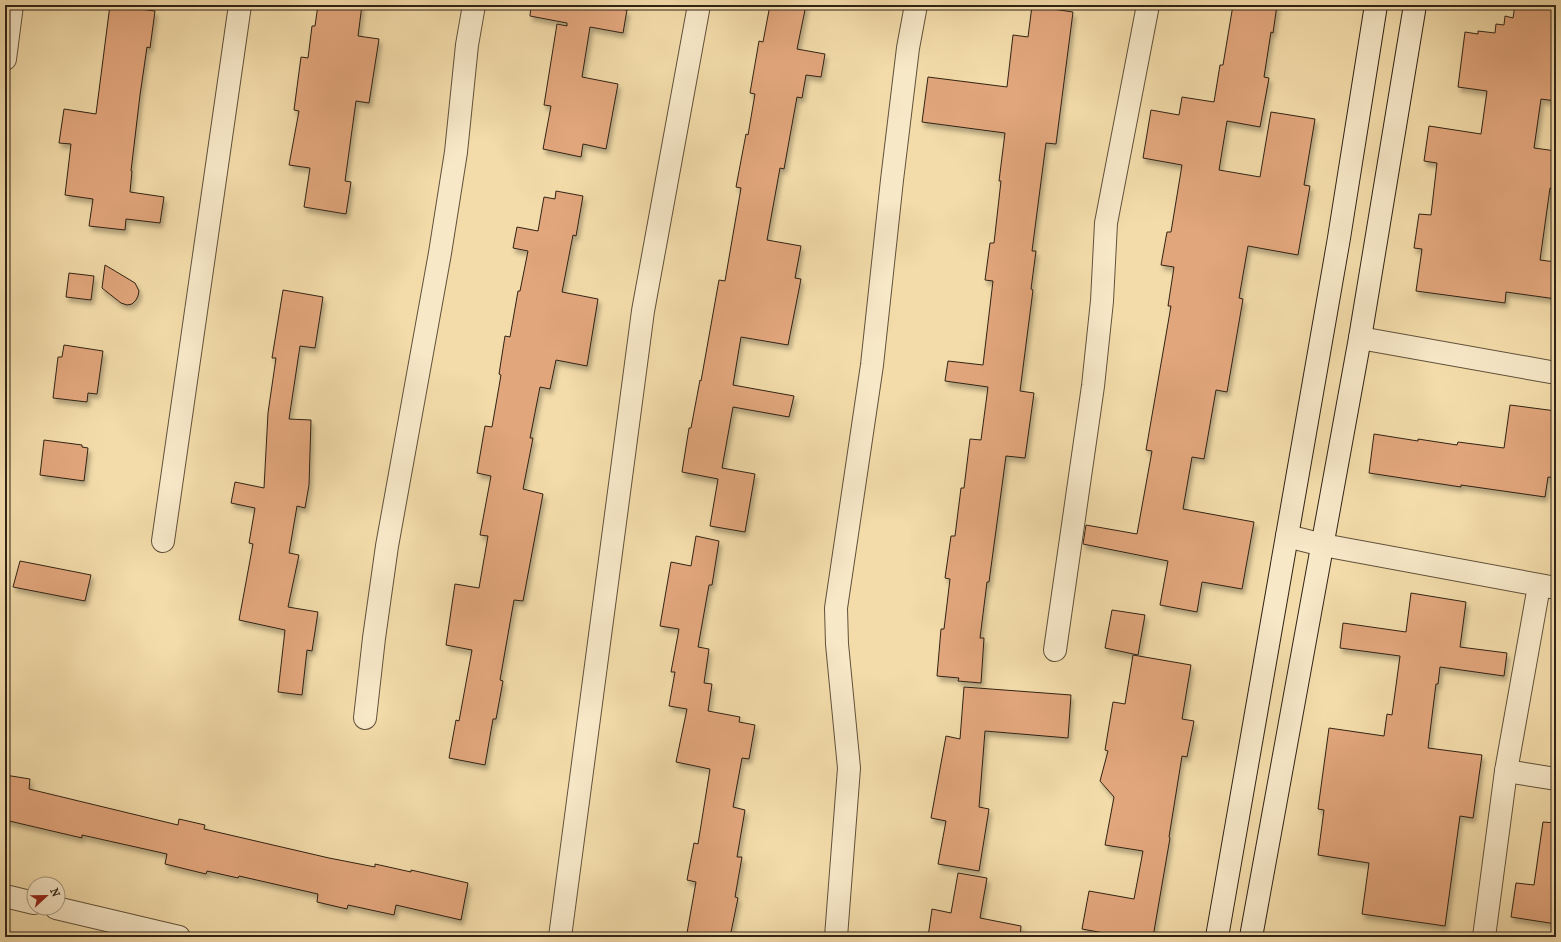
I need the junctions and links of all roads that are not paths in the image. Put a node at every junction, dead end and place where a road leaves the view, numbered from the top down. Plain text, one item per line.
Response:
1 (12, 5) edge
2 (240, 5) edge
3 (474, 5) edge
4 (699, 5) edge
5 (916, 5) edge
6 (1148, 5) edge
7 (1376, 5) edge
8 (1415, 5) edge
9 (5, 59) edge
10 (1360, 338) junction
11 (1556, 373) edge
12 (1287, 536) junction
13 (163, 541) dead end
14 (1323, 545) junction
15 (1548, 587) edge
16 (1055, 650) dead end
17 (365, 718) dead end
18 (1506, 771) junction
19 (1556, 779) edge
20 (5, 896) edge
21 (26, 901) edge
22 (66, 910) edge
23 (179, 937) edge
24 (560, 937) edge
25 (836, 937) edge
26 (1217, 937) edge
27 (1251, 937) edge
28 (1484, 937) edge

1 - 9 street
2 - 13 street
3 - 17 street
4 - 24 street
5 - 25 street
6 - 16 street
7 - 12 street
8 - 10 street
10 - 11 street
10 - 14 street
12 - 14 street
12 - 26 street
14 - 15 street
14 - 27 street
15 - 18 street
18 - 19 street
18 - 28 street
20 - 21 street
22 - 23 street

